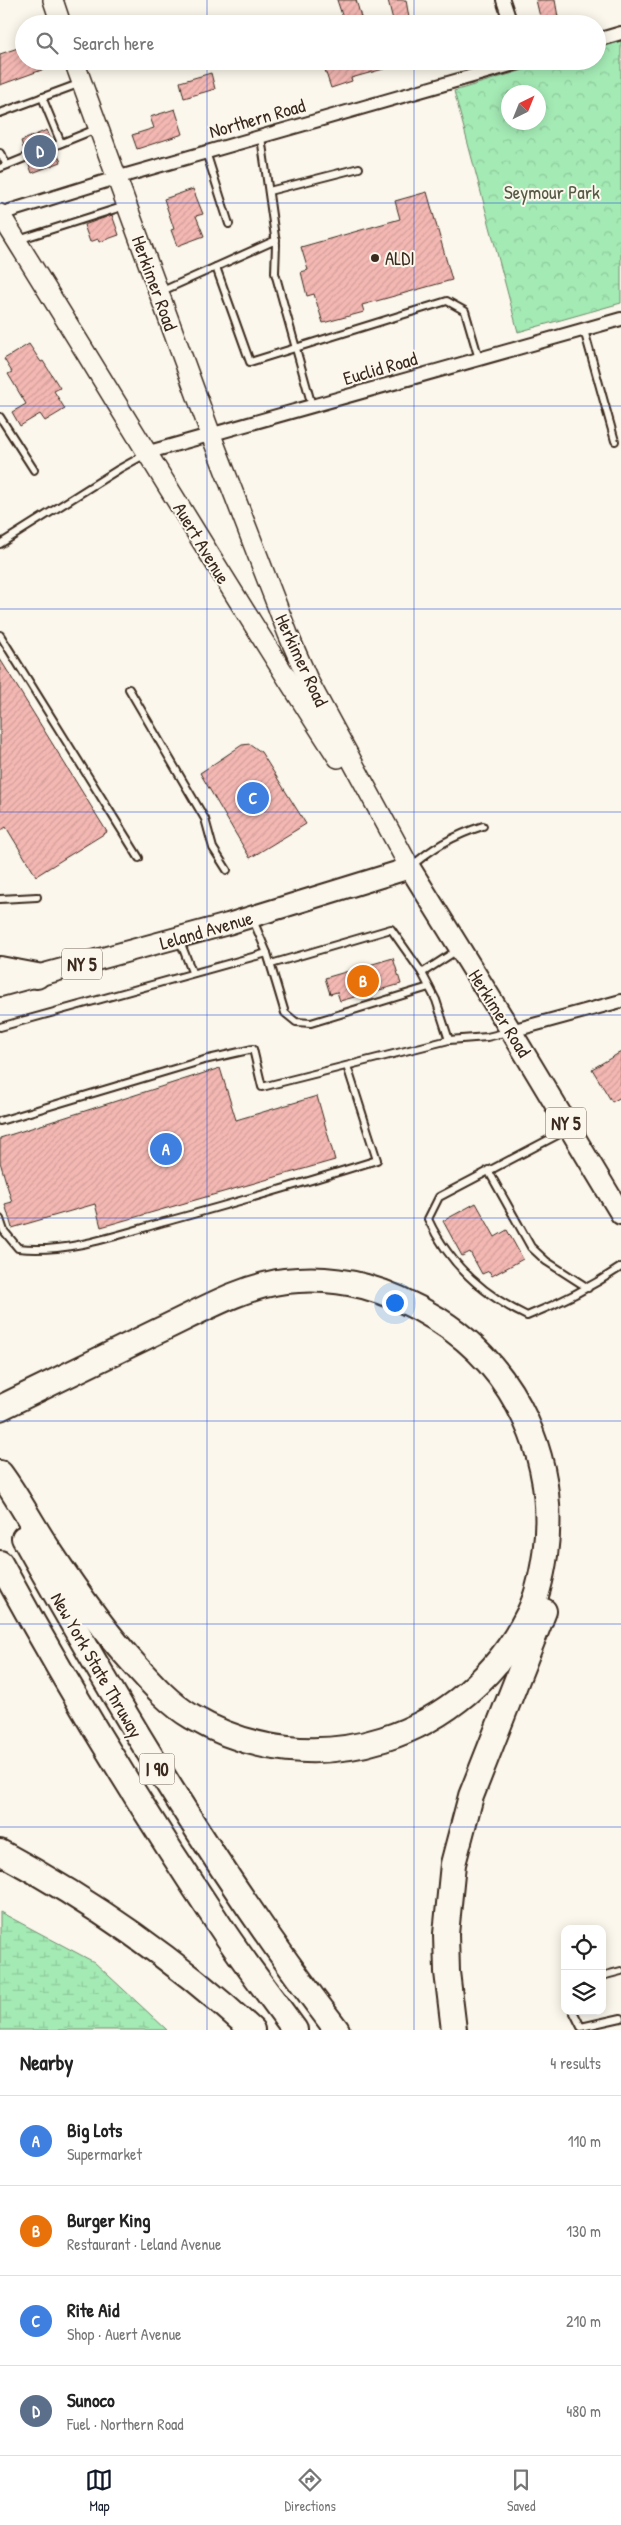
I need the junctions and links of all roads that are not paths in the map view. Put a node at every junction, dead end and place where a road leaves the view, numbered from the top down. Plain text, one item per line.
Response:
1 (53, 0) edge
2 (503, 0) edge
3 (58, 15) edge
4 (508, 15) edge
5 (621, 33) edge
6 (606, 37) edge
7 (77, 70) edge
8 (492, 70) edge
9 (82, 82) junction
10 (42, 97) junction
11 (0, 113) edge
12 (98, 128) junction
13 (261, 136) junction
14 (61, 143) junction
15 (206, 152) junction
16 (0, 153) edge
17 (3, 166) edge
18 (359, 168) dead end
19 (116, 178) junction
20 (269, 191) junction
21 (126, 206) junction
22 (0, 214) edge
23 (229, 224) dead end
24 (276, 240) junction
25 (17, 241) junction
26 (216, 267) junction
27 (159, 292) junction
28 (621, 319) edge
29 (584, 330) junction
30 (296, 348) junction
31 (479, 359) junction
32 (312, 406) junction
33 (0, 417) edge
34 (212, 435) junction
35 (614, 442) dead end
36 (149, 452) junction
37 (34, 470) dead end
38 (0, 544) edge
39 (0, 635) edge
40 (129, 689) dead end
41 (482, 826) dead end
42 (139, 858) dead end
43 (410, 868) junction
44 (227, 870) dead end
45 (37, 897) dead end
46 (0, 899) edge
47 (252, 917) junction
48 (179, 938) junction
49 (460, 948) junction
50 (267, 953) junction
51 (271, 964) junction
52 (0, 968) edge
53 (192, 972) junction
54 (422, 973) junction
55 (37, 976) junction
56 (0, 986) edge
57 (429, 987) junction
58 (621, 1001) edge
59 (0, 1027) edge
60 (512, 1031) junction
61 (448, 1040) junction
62 (347, 1066) junction
63 (0, 1122) edge
64 (570, 1129) junction
65 (488, 1170) junction
66 (621, 1214) edge
67 (0, 1219) edge
68 (621, 1267) edge
69 (588, 1288) junction
70 (39, 1382) junction
71 (0, 1395) edge
72 (0, 1408) edge
73 (0, 1473) edge
74 (0, 1492) edge
75 (0, 1563) edge
76 (0, 1852) edge
77 (621, 1971) edge
78 (606, 1975) edge
79 (575, 2015) edge
80 (621, 2018) edge
81 (252, 2030) edge
82 (295, 2030) edge
83 (337, 2030) edge
84 (454, 2030) edge

1 - 3 main road
2 - 4 street
5 - 6 street
7 - 9 main road, Herkimer Road
8 - 13 street, Northern Road
9 - 10 lane
9 - 12 main road, Herkimer Road
10 - 11 lane
10 - 14 lane
12 - 14 lane
12 - 19 main road, Herkimer Road
13 - 15 street, Northern Road
13 - 20 lane
14 - 17 lane
15 - 19 street, Northern Road
15 - 23 lane
16 - 17 lane
18 - 20 lane
19 - 21 main road, Herkimer Road
19 - 22 street, Northern Road
20 - 24 lane
21 - 25 lane
21 - 27 main road, Herkimer Road
22 - 25 main road, Auert Avenue
24 - 26 lane
24 - 30 lane
25 - 36 main road, Auert Avenue
26 - 27 lane
26 - 30 lane
27 - 34 main road, Herkimer Road
28 - 29 street, Euclid Road
29 - 31 street, Euclid Road
29 - 35 lane
30 - 31 lane
30 - 32 lane
31 - 32 street, Euclid Road
32 - 34 street, Euclid Road
33 - 37 lane
34 - 36 street, Euclid Road
34 - 43 main road, Herkimer Road
36 - 38 lane
36 - 43 main road, Auert Avenue
39 - 42 lane
40 - 44 lane
41 - 43 lane
43 - 47 main road, Leland Avenue / NY 5
43 - 49 main road, Herkimer Road / NY 5
45 - 46 lane
47 - 48 main road, Leland Avenue / NY 5
47 - 50 lane
48 - 53 lane
48 - 55 main road, Leland Avenue / NY 5
49 - 54 lane
49 - 60 main road, Herkimer Road / NY 5
50 - 51 lane
50 - 53 lane
51 - 54 lane
51 - 57 lane
52 - 55 highway, NY 5
53 - 59 lane
54 - 57 lane
55 - 56 main road, Leland Avenue / NY 5
57 - 61 lane
58 - 60 street
60 - 61 lane
60 - 64 main road, Herkimer Road / NY 5
61 - 62 lane
62 - 63 lane
62 - 67 lane
64 - 65 lane
64 - 66 main road, Herkimer Road / NY 5
65 - 69 lane
65 - 69 lane
68 - 69 lane
70 - 71 highway
70 - 72 highway
70 - 73 highway
70 - 84 highway
74 - 83 highway, New York State Thruway / I 90
75 - 82 highway, New York State Thruway / I 90
76 - 81 highway
77 - 78 lane
79 - 80 lane

